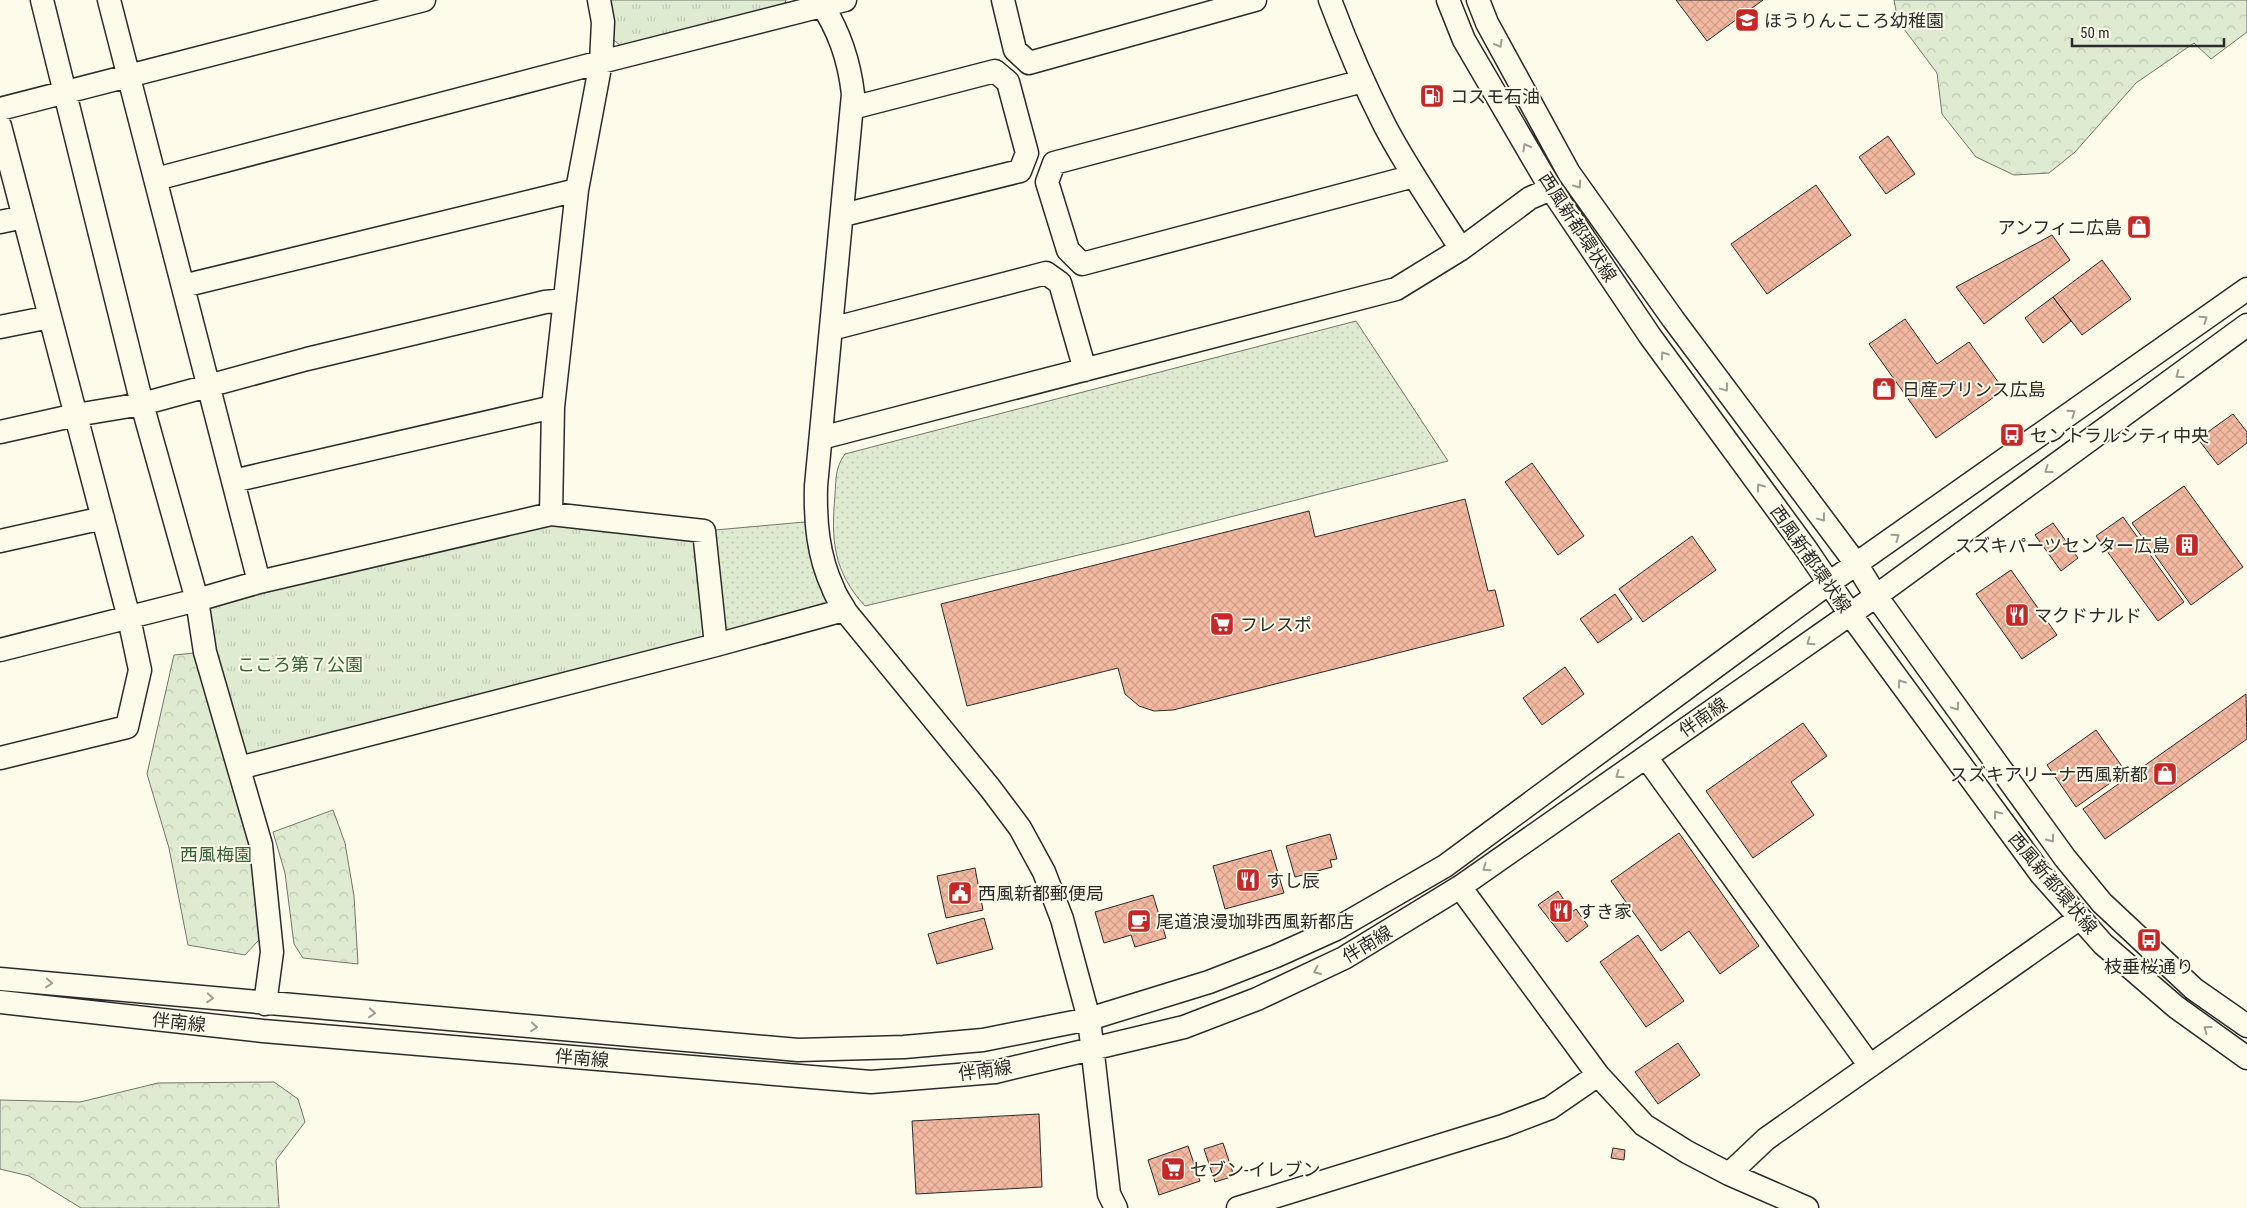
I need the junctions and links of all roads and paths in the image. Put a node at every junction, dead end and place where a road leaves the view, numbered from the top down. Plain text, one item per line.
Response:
1 (42, 0) edge
2 (109, 0) edge
3 (424, 0) edge
4 (599, 0) edge
5 (845, 0) edge
6 (1003, 0) edge
7 (1255, 0) edge
8 (1330, 0) edge
9 (1448, 0) edge
10 (1478, 0) edge
11 (821, 3) edge
12 (601, 62) junction
13 (129, 77) junction
14 (1363, 81) junction
15 (66, 93) junction
16 (852, 108) junction
17 (0, 109) edge
18 (0, 126) edge
19 (1414, 176) junction
20 (156, 179) junction
21 (1551, 189) junction
22 (578, 190) junction
23 (843, 214) junction
24 (24, 217) junction
25 (0, 222) edge
26 (1461, 249) junction
27 (183, 286) junction
28 (2247, 288) edge
29 (565, 300) junction
30 (50, 317) junction
31 (2247, 325) edge
32 (0, 327) edge
33 (831, 329) junction
34 (1085, 370) junction
35 (209, 387) junction
36 (142, 404) junction
37 (553, 407) junction
38 (76, 415) junction
39 (0, 432) edge
40 (820, 438) junction
41 (233, 481) junction
42 (551, 514) junction
43 (103, 518) junction
44 (0, 541) edge
45 (1857, 565) junction
46 (259, 582) junction
47 (1829, 583) junction
48 (1876, 596) junction
49 (197, 600) junction
50 (844, 610) junction
51 (1850, 614) junction
52 (129, 618) junction
53 (716, 645) junction
54 (0, 650) edge
55 (1646, 757) junction
56 (0, 758) edge
57 (239, 768) junction
58 (1460, 887) junction
59 (2080, 918) junction
60 (0, 978) edge
61 (0, 1002) edge
62 (265, 1004) junction
63 (1089, 1019) junction
64 (2247, 1026) edge
65 (1093, 1048) junction
66 (2247, 1058) edge
67 (1870, 1066) junction
68 (1598, 1075) junction
69 (1729, 1174) junction
70 (1116, 1208) edge
71 (1238, 1208) edge
72 (1807, 1208) edge

1 - 15 street
2 - 13 street
3 - 13 street
4 - 12 street
5 - 11 street
6 - 7 street
8 - 14 street
21 -> 9 street, 西風新都環状線
10 -> 45 street, 西風新都環状線
11 - 12 street
11 - 16 street
12 - 20 street
12 - 22 street
13 - 15 street
13 - 20 street
14 - 19 street
14 - 19 street
15 - 17 street
15 - 36 street
16 - 23 street
16 - 23 street
18 - 24 street
19 - 26 street
20 - 27 street
21 - 26 street
47 -> 21 street, 西風新都環状線
22 - 27 street
22 - 29 street
23 - 33 street
24 - 25 street
24 - 30 street
26 - 34 street
27 - 35 street
45 -> 28 street, 伴南線
29 - 35 street
29 - 37 street
30 - 32 street
30 - 38 street
31 -> 48 street, 伴南線
33 - 34 street
33 - 40 street
34 - 40 street
35 - 36 street
35 - 41 street
36 - 38 street
36 - 49 street
37 - 41 street
37 - 42 street
38 - 39 street
38 - 43 street
40 - 50 street
41 - 46 street
42 - 46 street
42 - 53 street
43 - 44 street
43 - 52 street
45 - 47 street, 伴南線
45 - 48 street, 西風新都環状線
46 - 49 street
47 - 51 street, 西風新都環状線
47 - 63 street, 伴南線
48 - 51 street, 伴南線
48 -> 64 street, 西風新都環状線
49 - 52 street
49 - 57 street
50 - 53 street
50 - 63 street
51 -> 55 street, 伴南線
59 -> 51 street, 西風新都環状線
52 - 54 street
52 - 56 street
53 - 57 street
55 -> 58 street, 伴南線
55 - 67 street
57 - 62 street
58 -> 65 street, 伴南線
58 - 68 street
66 -> 59 street, 西風新都環状線
59 - 67 street
60 -> 62 street, 伴南線
61 - 65 street, 伴南線
62 -> 63 street, 伴南線
63 - 65 street
65 - 70 street
67 - 69 street
68 - 69 street
68 - 71 street
69 - 72 street

